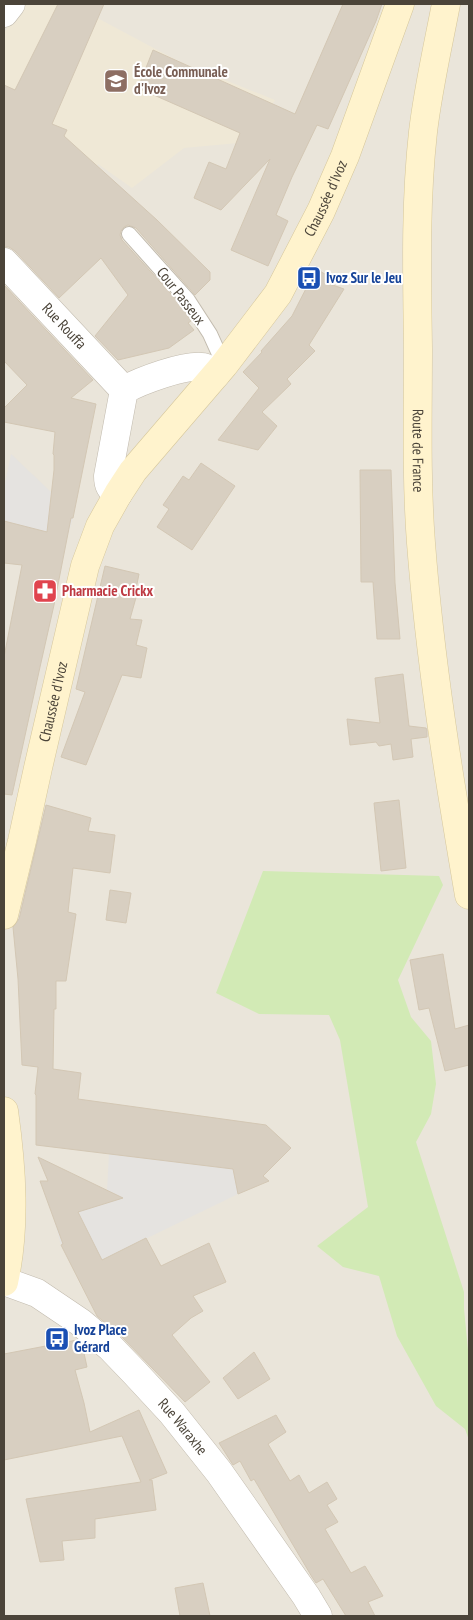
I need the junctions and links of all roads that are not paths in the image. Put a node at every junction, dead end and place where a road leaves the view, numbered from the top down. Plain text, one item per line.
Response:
1 (11, 4) edge
2 (400, 4) edge
3 (446, 4) edge
4 (4, 14) edge
5 (128, 234) dead end
6 (4, 262) edge
7 (220, 370) junction
8 (124, 390) junction
9 (118, 494) junction
10 (8, 878) edge
11 (469, 896) edge
12 (4, 914) edge
13 (4, 1111) edge
14 (4, 1281) edge
15 (318, 1616) edge

1 - 4 street
2 - 7 main road, Chaussée d'Ivoz
3 - 11 main road, Route de France
5 - 7 lane, Cour Passeux
6 - 8 street, Rue Rouffa
7 - 8 street
7 - 9 main road, Chaussée d'Ivoz
8 - 9 street
9 - 10 main road, Chaussée d'Ivoz
10 - 12 main road, Chaussée d'Ivoz
13 - 14 main road
14 - 15 street, Rue Waraxhe

